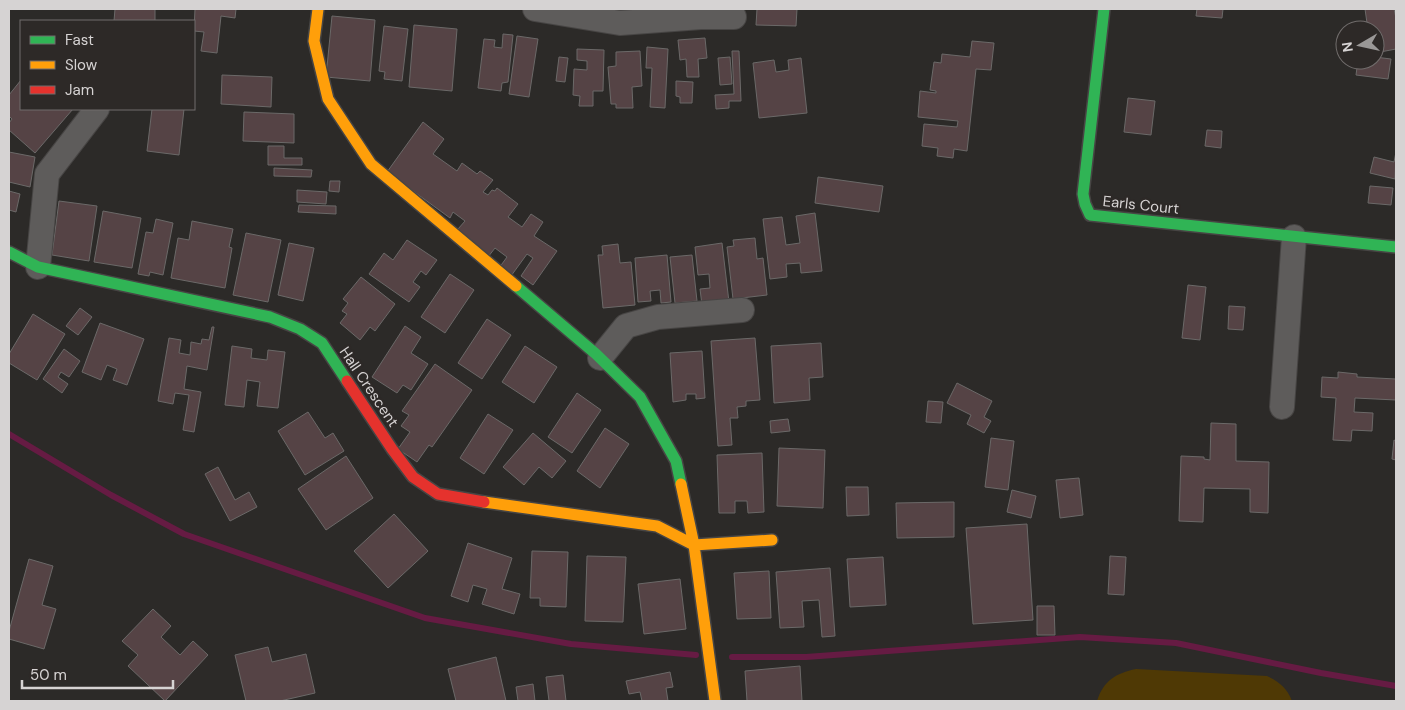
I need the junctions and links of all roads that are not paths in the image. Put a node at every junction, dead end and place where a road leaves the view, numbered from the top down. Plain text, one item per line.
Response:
1 (318, 9) edge
2 (535, 9) edge
3 (1104, 9) edge
4 (701, 13) edge
5 (734, 18) dead end
6 (96, 110) edge
7 (1294, 237) junction
8 (1396, 247) edge
9 (9, 252) edge
10 (38, 267) junction
11 (742, 310) dead end
12 (600, 358) junction
13 (1282, 407) dead end
14 (772, 540) dead end
15 (694, 545) junction
16 (714, 701) edge

1 - 12 street
2 - 4 street
3 - 7 street, Earls Court
4 - 5 street
6 - 10 street
7 - 8 street, Earls Court
7 - 13 street
9 - 10 street, Hall Crescent
10 - 15 street, Hall Crescent
11 - 12 street
12 - 15 street
14 - 15 street
15 - 16 street

